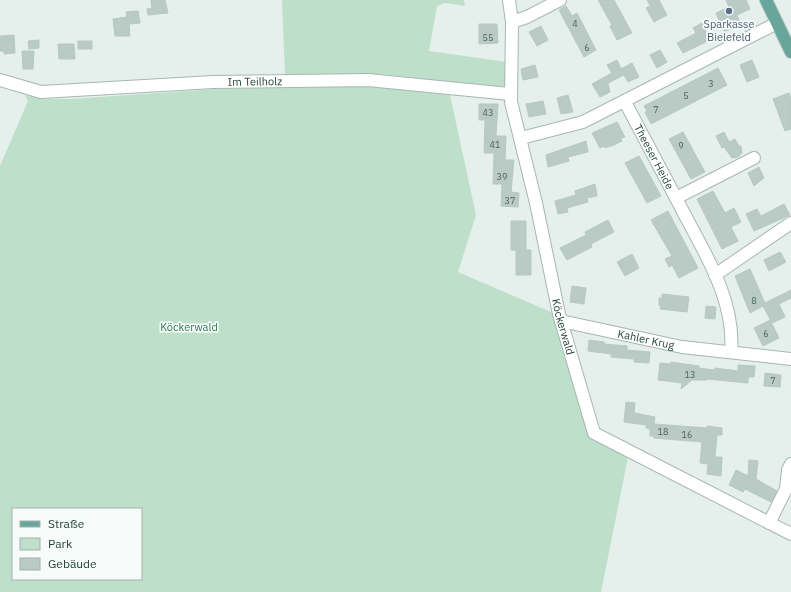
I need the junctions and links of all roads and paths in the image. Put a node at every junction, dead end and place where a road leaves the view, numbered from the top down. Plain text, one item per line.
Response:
1 (509, 0) edge
2 (560, 0) edge
3 (766, 0) edge
4 (512, 22) junction
5 (777, 23) junction
6 (791, 52) edge
7 (0, 80) edge
8 (510, 94) junction
9 (625, 102) junction
10 (521, 138) junction
11 (754, 158) dead end
12 (676, 198) junction
13 (791, 223) edge
14 (715, 275) junction
15 (561, 321) junction
16 (731, 352) junction
17 (791, 359) edge
18 (791, 464) edge
19 (769, 523) junction
20 (791, 534) edge

1 - 4 street, Köckerwald
2 - 4 street
3 - 5 main road
4 - 8 street, Köckerwald
5 - 6 main road
5 - 9 street
7 - 8 street, Im Teilholz
8 - 10 street, Köckerwald
9 - 10 street
9 - 12 street, Theeser Heide
10 - 15 street, Köckerwald
11 - 12 street, Theeser Heide
12 - 14 street
13 - 14 street
14 - 16 street
15 - 16 street, Kahler Krug
15 - 19 street, Köckerwald
16 - 17 street, Kahler Krug
18 - 19 street
19 - 20 street, Köckerwald

